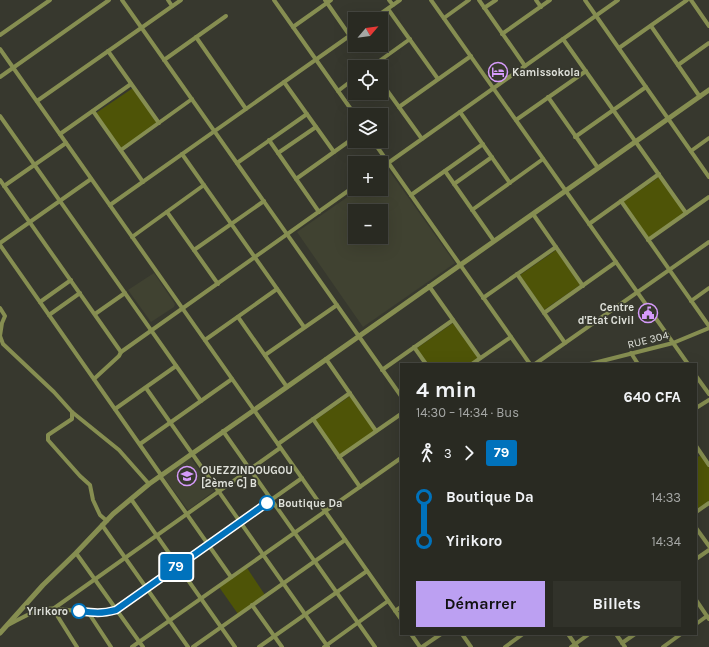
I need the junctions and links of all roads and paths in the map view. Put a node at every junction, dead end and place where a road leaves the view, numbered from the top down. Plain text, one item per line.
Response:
1 (50, 0) edge
2 (109, 0) edge
3 (122, 0) edge
4 (168, 0) edge
5 (180, 0) edge
6 (274, 0) edge
7 (331, 0) edge
8 (389, 0) edge
9 (400, 0) edge
10 (432, 0) edge
11 (469, 0) edge
12 (479, 0) edge
13 (496, 0) edge
14 (536, 0) edge
15 (550, 0) edge
16 (584, 0) edge
17 (618, 0) edge
18 (687, 0) edge
19 (691, 0) edge
20 (326, 1) edge
21 (393, 5) junction
22 (172, 6) junction
23 (541, 7) junction
24 (388, 8) junction
25 (484, 8) junction
26 (383, 12) edge
27 (226, 16) dead end
28 (596, 16) junction
29 (444, 18) junction
30 (650, 26) junction
31 (709, 26) edge
32 (293, 27) junction
33 (142, 28) junction
34 (348, 33) edge
35 (502, 34) junction
36 (0, 35) edge
37 (196, 37) junction
38 (348, 37) edge
39 (563, 39) junction
40 (410, 40) junction
41 (709, 43) edge
42 (619, 48) junction
43 (0, 49) edge
44 (108, 51) junction
45 (471, 56) junction
46 (164, 60) junction
47 (316, 60) junction
48 (381, 60) edge
49 (678, 65) junction
50 (525, 66) junction
51 (13, 68) junction
52 (586, 71) junction
53 (0, 77) edge
54 (438, 79) junction
55 (284, 82) junction
56 (348, 83) edge
57 (132, 84) junction
58 (646, 87) junction
59 (494, 88) junction
60 (709, 90) edge
61 (338, 91) junction
62 (388, 92) edge
63 (700, 96) junction
64 (548, 97) junction
65 (192, 99) junction
66 (37, 102) junction
67 (399, 107) junction
68 (350, 108) edge
69 (246, 109) junction
70 (613, 110) junction
71 (93, 111) junction
72 (460, 112) junction
73 (307, 114) junction
74 (0, 116) edge
75 (668, 119) junction
76 (516, 120) junction
77 (5, 122) junction
78 (159, 123) junction
79 (0, 125) edge
80 (316, 127) junction
81 (214, 131) junction
82 (60, 134) junction
83 (575, 137) junction
84 (709, 138) edge
85 (422, 139) junction
86 (268, 140) junction
87 (66, 142) junction
88 (348, 142) edge
89 (636, 142) junction
90 (483, 144) junction
91 (121, 150) junction
92 (691, 151) junction
93 (334, 152) junction
94 (278, 153) junction
95 (182, 154) junction
96 (492, 157) junction
97 (544, 159) junction
98 (237, 163) junction
99 (388, 163) joint
100 (34, 164) junction
101 (598, 168) junction
102 (445, 171) junction
103 (659, 174) junction
104 (709, 177) edge
105 (91, 179) junction
106 (296, 179) junction
107 (0, 180) edge
108 (143, 182) junction
109 (510, 183) junction
110 (454, 184) junction
111 (4, 186) junction
112 (204, 186) junction
113 (348, 191) edge
114 (566, 191) junction
115 (411, 195) junction
116 (709, 197) edge
117 (60, 201) junction
118 (264, 201) junction
119 (621, 201) junction
120 (110, 205) junction
121 (472, 210) junction
122 (167, 212) junction
123 (319, 212) junction
124 (686, 213) junction
125 (533, 214) junction
126 (30, 222) junction
127 (232, 224) junction
128 (589, 224) junction
129 (287, 234) junction
130 (132, 237) junction
131 (648, 240) junction
132 (494, 241) junction
133 (709, 242) edge
134 (0, 244) edge
135 (556, 247) junction
136 (194, 250) junction
137 (255, 257) junction
138 (616, 262) junction
139 (460, 265) junction
140 (670, 270) junction
141 (517, 274) junction
142 (71, 280) junction
143 (218, 284) junction
144 (429, 286) junction
145 (584, 286) junction
146 (709, 288) edge
147 (277, 289) junction
148 (637, 292) junction
149 (80, 293) junction
150 (125, 293) junction
151 (483, 298) junction
152 (691, 300) junction
153 (40, 302) junction
154 (337, 305) junction
155 (0, 308) edge
156 (182, 309) junction
157 (544, 313) junction
158 (94, 314) junction
159 (49, 315) junction
160 (238, 317) junction
161 (453, 320) junction
162 (709, 327) edge
163 (304, 328) junction
164 (151, 331) junction
165 (0, 336) edge
166 (359, 336) junction
167 (510, 336) junction
168 (205, 340) junction
169 (565, 343) junction
170 (673, 343) junction
171 (414, 347) junction
172 (121, 352) junction
173 (631, 353) junction
174 (265, 355) junction
175 (480, 358) junction
176 (326, 359) junction
177 (425, 363) edge
178 (473, 363) edge
179 (529, 363) edge
180 (536, 363) edge
181 (594, 363) edge
182 (637, 363) edge
183 (687, 363) edge
184 (176, 366) junction
185 (382, 370) junction
186 (697, 377) edge
187 (94, 379) junction
188 (232, 379) junction
189 (287, 387) junction
190 (146, 388) junction
191 (350, 393) junction
192 (709, 394) edge
193 (400, 395) edge
194 (709, 400) edge
195 (200, 401) junction
196 (697, 407) edge
197 (115, 409) junction
198 (254, 410) junction
199 (72, 412) junction
200 (400, 415) edge
201 (312, 420) junction
202 (170, 422) junction
203 (223, 431) junction
204 (376, 431) junction
205 (140, 444) junction
206 (279, 446) junction
207 (192, 453) junction
208 (698, 453) edge
209 (339, 458) junction
210 (400, 459) edge
211 (709, 465) edge
212 (250, 470) junction
213 (161, 475) junction
214 (302, 478) junction
215 (149, 484) junction
216 (360, 487) junction
217 (219, 491) junction
218 (131, 499) junction
219 (271, 500) junction
220 (709, 503) edge
221 (325, 511) junction
222 (697, 511) edge
223 (187, 514) junction
224 (107, 520) junction
225 (240, 522) junction
226 (102, 525) junction
227 (697, 529) edge
228 (294, 533) junction
229 (156, 536) junction
230 (345, 540) junction
231 (208, 544) junction
232 (709, 546) edge
233 (709, 550) edge
234 (76, 553) junction
235 (263, 555) junction
236 (125, 557) junction
237 (697, 558) edge
238 (314, 561) junction
239 (178, 566) junction
240 (367, 571) junction
241 (231, 577) junction
242 (94, 579) junction
243 (283, 583) junction
244 (147, 588) junction
245 (336, 592) junction
246 (201, 599) junction
247 (697, 601) edge
248 (388, 602) junction
249 (252, 605) junction
250 (53, 608) junction
251 (400, 608) edge
252 (116, 610) junction
253 (395, 611) junction
254 (88, 612) junction
255 (305, 614) junction
256 (708, 617) edge
257 (400, 618) edge
258 (170, 621) junction
259 (358, 623) junction
260 (697, 623) edge
261 (8, 625) junction
262 (221, 627) junction
263 (0, 633) edge
264 (412, 635) edge
265 (439, 635) edge
266 (463, 635) edge
267 (521, 635) edge
268 (569, 635) edge
269 (588, 635) edge
270 (617, 635) edge
271 (634, 635) edge
272 (680, 635) edge
273 (274, 636) junction
274 (139, 642) junction
275 (624, 645) edge
276 (326, 646) edge
277 (576, 646) edge
278 (77, 647) edge
279 (111, 647) edge
280 (132, 647) edge
281 (143, 647) edge
282 (188, 647) edge
283 (193, 647) edge
284 (235, 647) edge
285 (259, 647) edge
286 (282, 647) edge
287 (374, 647) edge
288 (421, 647) edge
289 (471, 647) edge
290 (505, 647) edge
291 (571, 647) edge
292 (663, 647) edge

1 - 36 street
2 - 51 street
3 - 33 street
4 - 22 street
5 - 22 street
6 - 32 street
7 - 20 street
8 - 21 street
9 - 21 street
10 - 29 street
11 - 29 street
12 - 25 street
13 - 25 street
14 - 23 street
15 - 23 street
16 - 28 street
17 - 28 street
18 - 30 street
19 - 31 street
20 - 32 street
20 - 34 street
21 - 24 street
22 - 33 street
23 - 35 street
24 - 26 street
24 - 40 street
25 - 35 street
27 - 37 street
28 - 39 street
28 - 42 street
29 - 45 street
30 - 42 street
30 - 49 street
32 - 47 street
33 - 44 street
33 - 46 street
35 - 50 street
37 - 46 street
37 - 69 street
38 - 47 street
39 - 50 street
39 - 52 street
40 - 48 street
40 - 54 street
41 - 49 street
42 - 58 street
43 - 51 street
44 - 57 street
44 - 66 street
45 - 54 street
45 - 59 street
46 - 65 street
47 - 55 street
47 - 61 street
49 - 63 street
50 - 59 street
51 - 53 street
51 - 66 street
52 - 64 street
52 - 70 street
54 - 67 street
55 - 69 street
55 - 73 street
56 - 61 street
57 - 71 street
57 - 78 street
58 - 70 street
58 - 75 street
59 - 72 street
59 - 76 street
60 - 63 street
61 - 68 street
62 - 67 street
63 - 75 street
64 - 76 street
64 - 83 street
65 - 78 street
65 - 81 street
66 - 82 street
67 - 85 street
69 - 81 street
70 - 83 street
70 - 89 street
71 - 82 street
71 - 91 street
72 - 85 street
72 - 90 street
73 - 80 street
73 - 86 street
74 - 77 street
75 - 89 street
75 - 92 street
76 - 97 street
77 - 79 street
77 - 100 street
78 - 91 street
80 - 93 street
80 - 94 street
81 - 95 street
81 - 98 street
82 - 87 street
83 - 101 street
84 - 92 street
85 - 99 street
86 - 94 street
86 - 98 street
87 - 100 street
87 - 105 street
88 - 93 street
89 - 101 street
89 - 103 street
90 - 96 street
90 - 102 street
91 - 108 street
92 - 104 street
93 - 106 street
94 - 106 street
95 - 108 street
95 - 112 street
96 - 109 street
96 - 110 street
97 - 109 street
97 - 114 street
98 - 118 street
99 - 115 street
100 - 111 street
100 - 117 street
101 - 114 street
102 - 110 street
102 - 115 street
103 - 119 street
103 - 124 street
105 - 117 street
105 - 120 street
106 - 123 street
107 - 111 street
108 - 120 street
109 - 121 street
110 - 121 street
111 - 126 street
112 - 122 street
112 - 127 street
113 - 123 street
114 - 125 street
114 - 128 street
115 - 139 street
116 - 124 street
117 - 126 street
117 - 150 street
118 - 127 street
118 - 129 street
119 - 128 street
119 - 131 street
120 - 130 street
121 - 132 street
122 - 130 street
122 - 136 street
123 - 129 street
124 - 131 street
125 - 132 street
125 - 135 street
126 - 134 street
126 - 142 street
127 - 136 street
127 - 137 street
128 - 138 street
129 - 137 street
129 - 154 street
130 - 156 street
131 - 140 street
132 - 139 street
133 - 140 street
134 - 153 street
135 - 141 street
135 - 145 street
136 - 143 street
137 - 143 street
137 - 147 street
138 - 145 street
138 - 148 street
139 - 144 street
139 - 151 street
140 - 148 street
140 - 152 street
141 - 151 street
141 - 157 street
142 - 149 street
142 - 153 street
143 - 156 street
144 - 161 street
144 - 166 street
145 - 157 street
146 - 152 street
147 - 160 street
147 - 163 street
148 - 169 street
148 - 170 street
149 - 158 street
149 - 159 street
150 - 158 street
150 - 164 street
151 - 167 street
152 - 162 street
153 - 159 street
154 - 163 street
154 - 166 street
155 - 165 street
156 - 164 street
156 - 168 street
157 - 169 street
158 - 172 street
159 - 187 street
160 - 168 street
160 - 174 street
161 - 171 street
161 - 175 street
162 - 170 street, RUE 304
163 - 174 street
164 - 172 street
164 - 184 street
165 - 199 street
166 - 176 street
166 - 185 street
167 - 175 street
167 - 179 street
168 - 188 street
169 - 180 street
170 - 173 street, RUE 304
170 - 183 street
171 - 177 street
171 - 185 street
172 - 187 street
173 - 181 street, RUE 304
173 - 182 street
174 - 189 street
175 - 178 street
176 - 189 street
176 - 191 street
184 - 190 street
184 - 195 street
185 - 193 street
186 - 192 street
187 - 197 street
188 - 195 street
188 - 198 street
189 - 198 street
190 - 197 street
190 - 202 street
191 - 201 street
191 - 204 street
194 - 196 street
195 - 202 street
197 - 205 street
198 - 203 street
198 - 206 street
199 - 215 street
199 - 224 street
200 - 204 street
201 - 206 street
201 - 209 street
202 - 205 street
202 - 207 street
203 - 207 street
203 - 212 street
204 - 209 street
205 - 213 street
206 - 212 street
206 - 214 street
207 - 213 street
207 - 217 street
208 - 211 street
209 - 216 street
210 - 216 street
212 - 217 street
212 - 219 street
213 - 215 street
213 - 223 street
214 - 219 street
214 - 221 street
215 - 218 street
216 - 221 street
217 - 223 street
217 - 225 street
218 - 224 street
218 - 229 street
219 - 225 street
219 - 228 street
220 - 222 street
221 - 228 street
221 - 230 street
223 - 229 street
223 - 231 street
224 - 226 street
225 - 231 street
225 - 235 street
226 - 234 street
226 - 236 street
227 - 232 street
228 - 235 street
228 - 238 street
229 - 236 street
229 - 239 street
230 - 238 street
230 - 240 street
231 - 239 street
231 - 241 street
233 - 237 street
234 - 242 street
234 - 261 street
235 - 241 street
235 - 243 street
236 - 242 street
236 - 244 street
238 - 243 street
238 - 245 street
239 - 244 street
239 - 246 street
240 - 245 street
240 - 248 street
241 - 246 street
242 - 250 street
242 - 252 street
243 - 249 street
243 - 255 street
244 - 252 street
244 - 258 street
245 - 255 street
245 - 259 street
246 - 258 street
246 - 262 street
247 - 256 street
248 - 253 street
248 - 259 street
249 - 262 street
249 - 273 street
250 - 254 street
250 - 261 street
250 - 278 street
251 - 253 street
252 - 254 street
252 - 274 street
253 - 257 street
254 - 279 street
255 - 273 street
255 - 276 street
256 - 260 street
258 - 274 street
258 - 282 street
259 - 276 street
259 - 287 street
261 - 263 street
262 - 283 street
262 - 284 street
264 - 288 street
265 - 288 street
266 - 289 street
267 - 290 street
268 - 277 street
269 - 277 street
270 - 275 street
271 - 275 street
272 - 292 street
273 - 285 street
273 - 286 street
274 - 280 street
274 - 281 street
277 - 291 street

